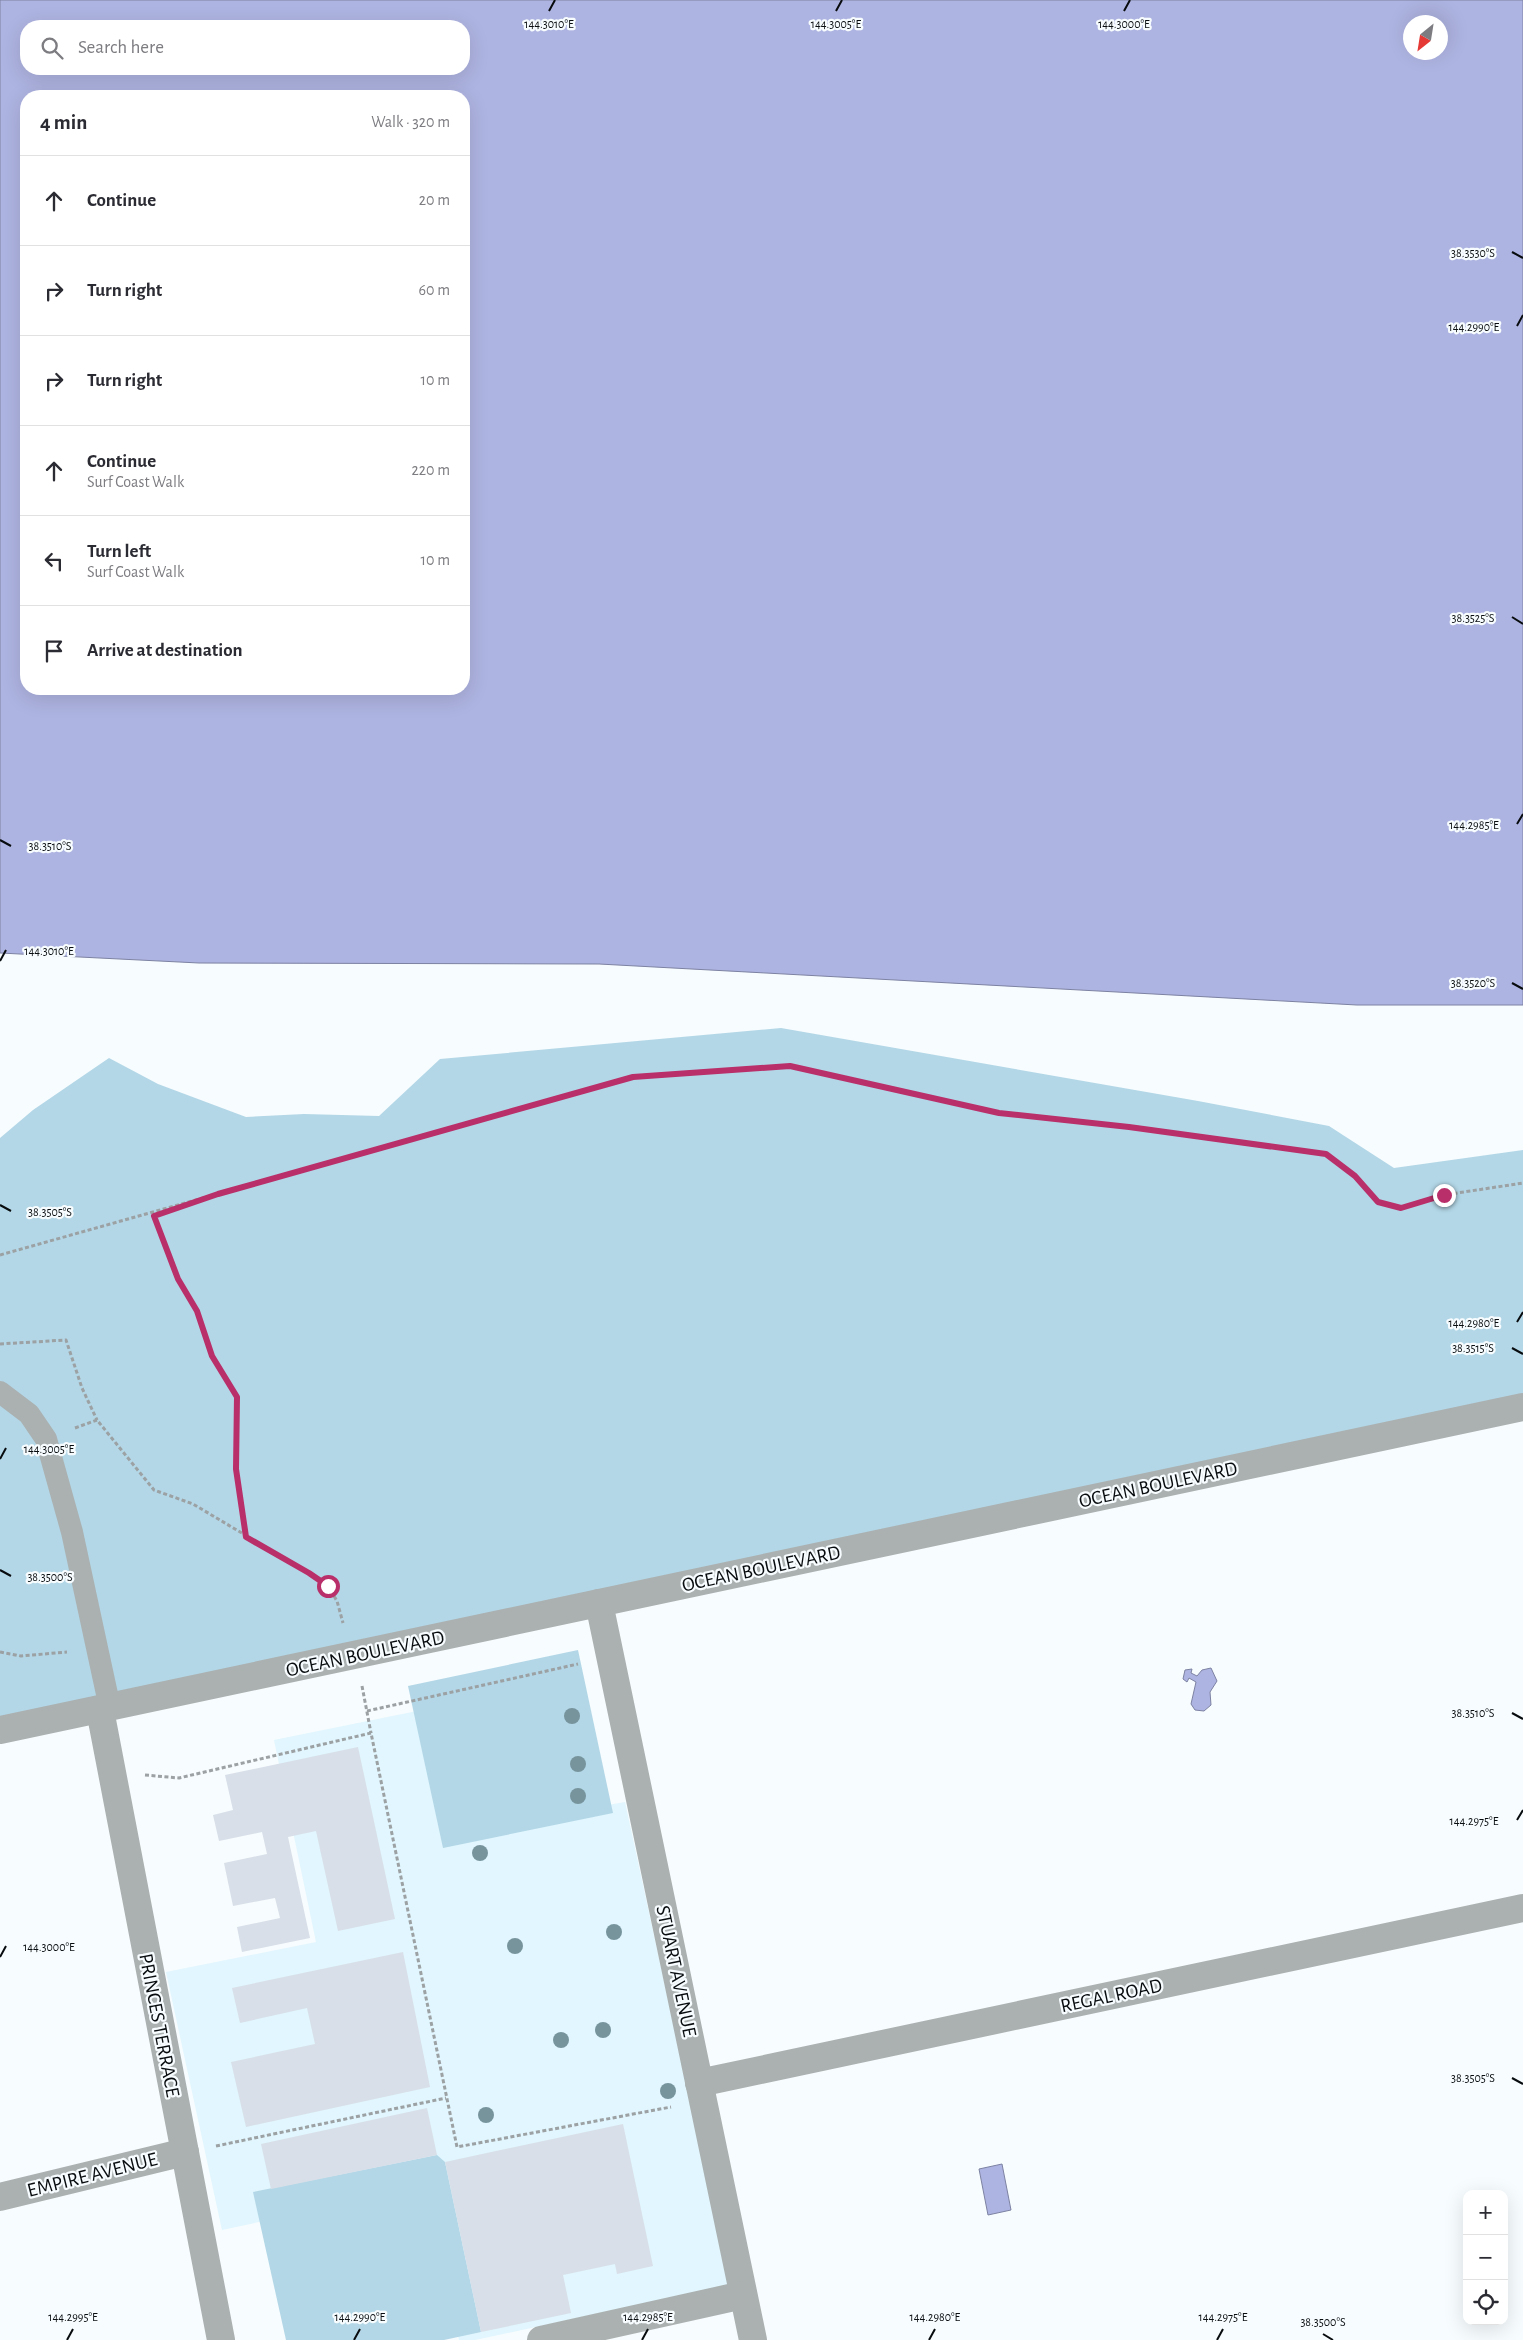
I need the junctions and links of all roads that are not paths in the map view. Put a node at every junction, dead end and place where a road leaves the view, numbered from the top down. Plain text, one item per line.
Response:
1 (0, 1392) edge
2 (1523, 1407) edge
3 (599, 1603) junction
4 (105, 1709) junction
5 (0, 1730) edge
6 (1523, 1908) edge
7 (701, 2092) junction
8 (185, 2152) junction
9 (0, 2197) edge
10 (743, 2295) junction
11 (221, 2340) edge
12 (541, 2340) edge
13 (753, 2340) edge

1 - 4 lane
2 - 3 street, OCEAN BOULEVARD
3 - 4 street, OCEAN BOULEVARD
3 - 7 street, STUART AVENUE
4 - 5 street, OCEAN BOULEVARD
4 - 8 street, PRINCES TERRACE
6 - 7 street, REGAL ROAD
7 - 10 street, STUART AVENUE
8 - 9 street, EMPIRE AVENUE
8 - 11 street, PRINCES TERRACE
10 - 12 street
10 - 13 street, STUART AVENUE

